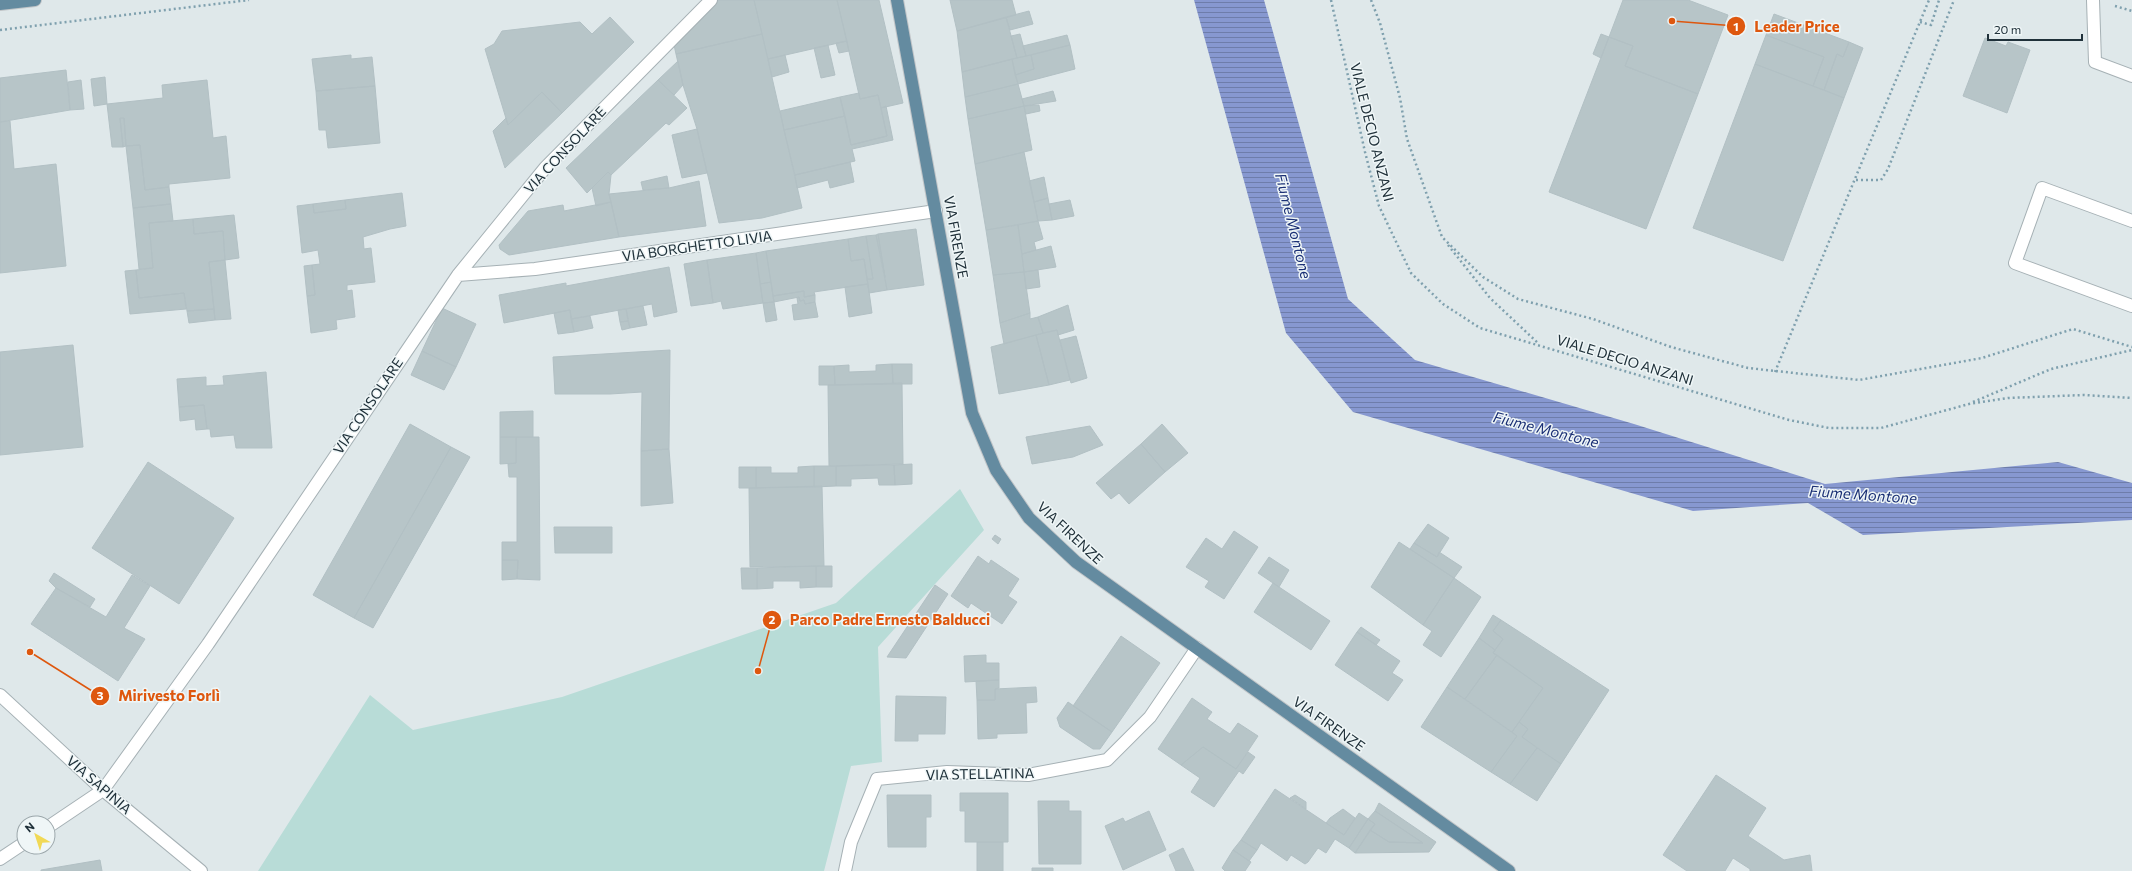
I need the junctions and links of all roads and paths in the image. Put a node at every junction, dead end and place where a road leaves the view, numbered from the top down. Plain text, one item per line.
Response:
1 (35, 0) edge
2 (249, 0) edge
3 (711, 0) edge
4 (897, 0) edge
5 (1331, 0) edge
6 (1371, 0) edge
7 (1929, 0) edge
8 (1939, 0) edge
9 (1954, 0) edge
10 (2093, 0) edge
11 (0, 4) edge
12 (1920, 22) junction
13 (0, 30) edge
14 (2132, 76) edge
15 (1856, 180) junction
16 (936, 211) junction
17 (2132, 221) edge
18 (1442, 237) junction
19 (458, 275) junction
20 (2132, 306) edge
21 (1540, 345) junction
22 (2132, 347) edge
23 (2132, 350) edge
24 (1776, 372) junction
25 (2132, 398) edge
26 (1969, 404) junction
27 (1197, 648) junction
28 (0, 695) edge
29 (103, 790) junction
30 (56, 822) edge
31 (16, 848) edge
32 (0, 859) edge
33 (201, 871) edge
34 (844, 871) edge
35 (1509, 871) edge

1 - 11 main road
2 - 13 path
3 - 19 street, VIA CONSOLARE
4 - 16 main road, VIA FIRENZE
5 - 21 path, VIALE DECIO ANZANI
6 - 18 path
7 - 12 path
8 - 12 path
9 - 15 path
10 - 14 street
12 - 15 path
15 - 24 path
16 - 19 street, VIA BORGHETTO LIVIA
16 - 27 main road, VIA FIRENZE
17 - 20 street
18 - 21 path
18 - 24 path
19 - 29 street, VIA CONSOLARE
21 - 26 path, VIALE DECIO ANZANI
22 - 24 path
23 - 26 path
25 - 26 path, VIALE DECIO ANZANI
27 - 34 street, VIA STELLATINA
27 - 35 main road, VIA FIRENZE
28 - 29 street, VIA SAPINIA
29 - 30 street, VIA CONSOLARE
29 - 33 street, VIA SAPINIA
31 - 32 street

